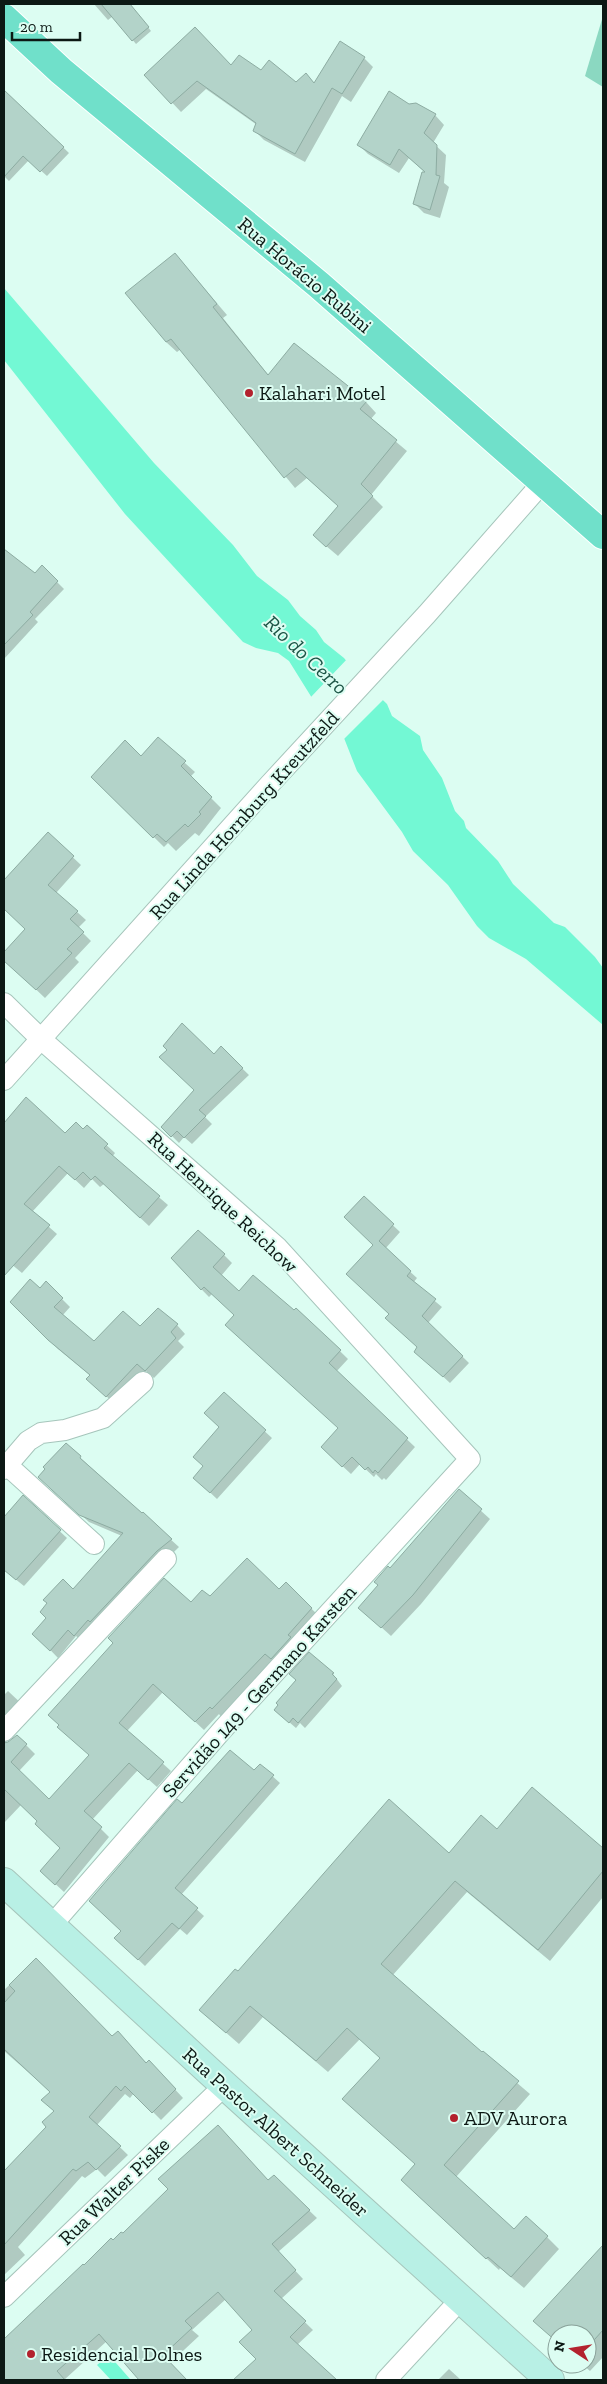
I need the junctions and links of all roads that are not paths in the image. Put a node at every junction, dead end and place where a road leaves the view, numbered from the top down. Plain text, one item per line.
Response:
1 (4, 18) edge
2 (543, 482) junction
3 (603, 535) edge
4 (4, 1002) edge
5 (42, 1040) junction
6 (4, 1080) edge
7 (143, 1382) dead end
8 (470, 1459) joint
9 (5, 1467) edge
10 (94, 1544) dead end
11 (166, 1559) dead end
12 (4, 1731) edge
13 (4, 1882) edge
14 (51, 1926) junction
15 (225, 2085) junction
16 (4, 2297) edge
17 (460, 2300) junction
18 (386, 2380) edge
19 (550, 2380) edge

1 - 2 main road, Rua Horácio Rubini
2 - 3 main road, Rua Horácio Rubini
2 - 5 street, Rua Linda Hornburg Kreutzfeld
4 - 5 street, Rua Henrique Reichow
5 - 6 street, Rua Linda Hornburg Kreutzfeld
5 - 8 street, Rua Henrique Reichow
7 - 9 street
8 - 14 street, Servidão 149 - Germano Karsten
9 - 10 street
11 - 12 street
13 - 14 main road, Rua Pastor Albert Schneider
14 - 15 main road, Rua Pastor Albert Schneider
15 - 16 street, Rua Walter Piske
15 - 17 main road, Rua Pastor Albert Schneider
17 - 18 street
17 - 19 main road, Rua Pastor Albert Schneider

